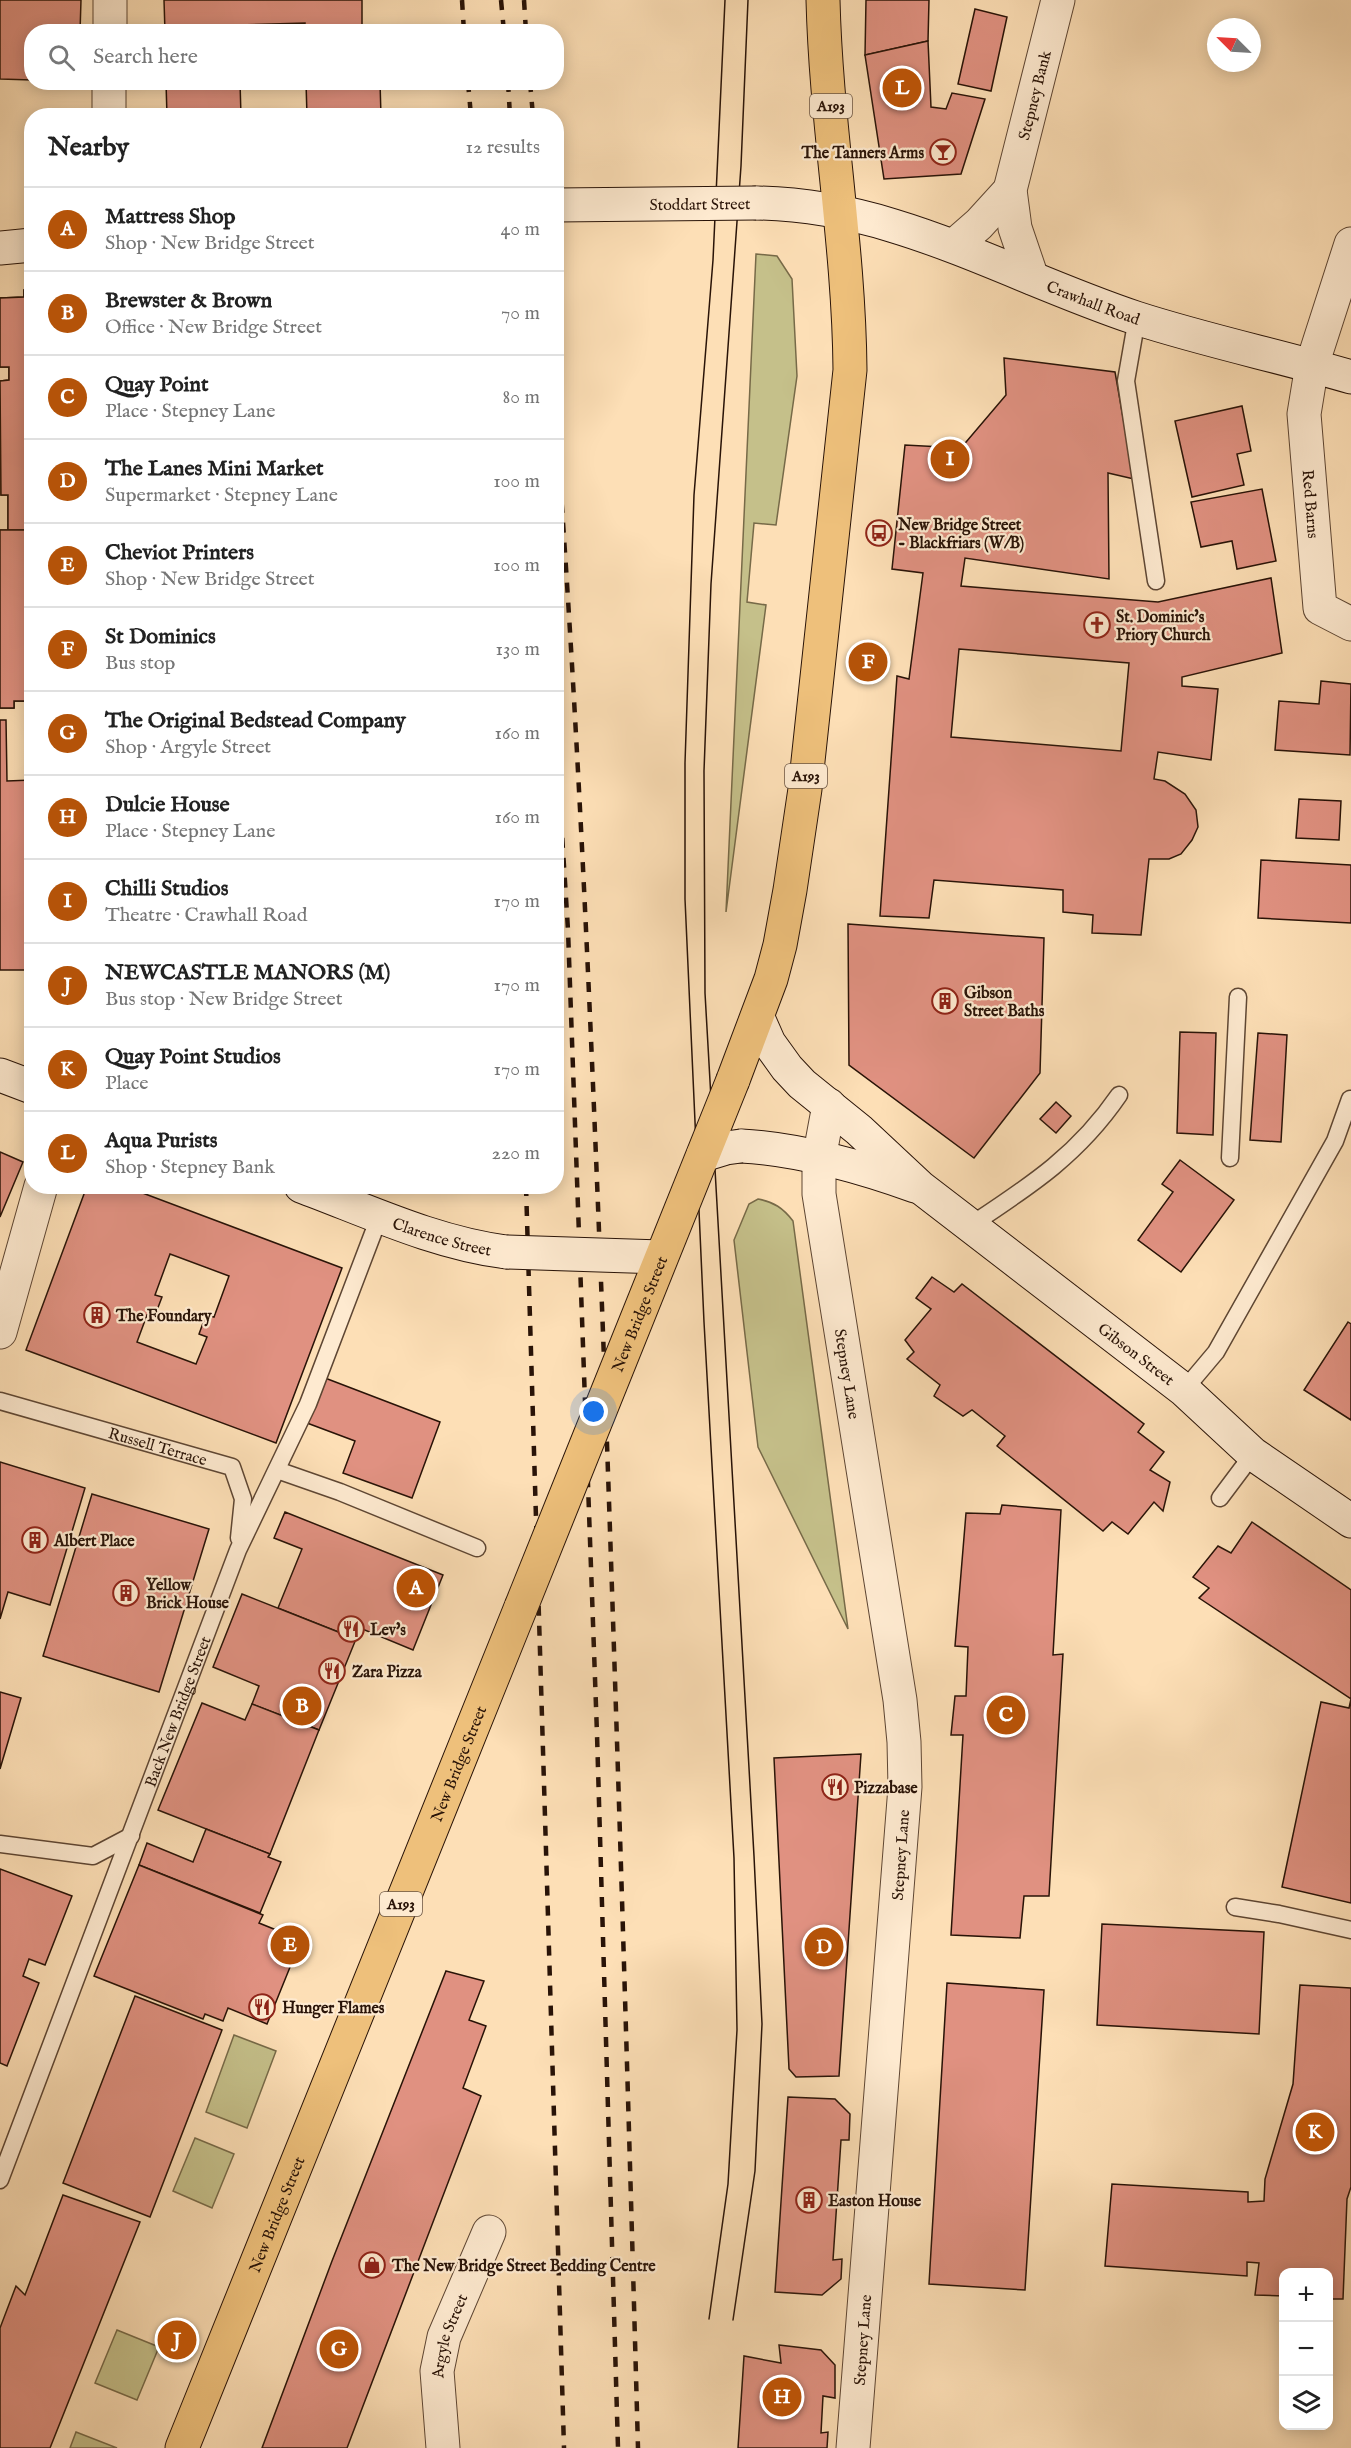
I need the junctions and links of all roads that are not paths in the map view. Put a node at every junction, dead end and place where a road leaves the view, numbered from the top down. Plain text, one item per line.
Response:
1 (110, 0) edge
2 (823, 0) edge
3 (1058, 0) edge
4 (110, 24) edge
5 (109, 90) edge
6 (108, 108) edge
7 (1010, 190) junction
8 (564, 205) edge
9 (841, 213) junction
10 (1351, 244) edge
11 (955, 245) junction
12 (24, 246) edge
13 (0, 248) edge
14 (1032, 278) junction
15 (1137, 318) junction
16 (1312, 365) junction
17 (1351, 377) edge
18 (1156, 581) dead end
19 (1351, 624) edge
20 (1238, 997) dead end
21 (758, 1018) junction
22 (0, 1075) edge
23 (24, 1084) edge
24 (1119, 1095) dead end
25 (1350, 1099) edge
26 (829, 1105) junction
27 (703, 1155) junction
28 (1230, 1158) dead end
29 (819, 1159) junction
30 (920, 1187) junction
31 (39, 1194) edge
32 (323, 1194) edge
33 (380, 1215) junction
34 (971, 1225) junction
35 (661, 1257) junction
36 (0, 1332) edge
37 (1184, 1390) junction
38 (0, 1401) edge
39 (1253, 1454) junction
40 (277, 1470) junction
41 (1220, 1498) dead end
42 (1351, 1521) edge
43 (477, 1548) dead end
44 (238, 1550) junction
45 (131, 1836) junction
46 (0, 1844) edge
47 (1235, 1907) dead end
48 (1351, 1930) edge
49 (0, 2180) edge
50 (489, 2232) dead end
51 (182, 2448) edge
52 (443, 2448) edge
53 (854, 2448) edge

1 - 4 street
2 - 9 main road, A193
3 - 7 street, Stepney Bank
5 - 6 street
7 - 11 street
7 - 14 street
8 - 9 street, Stoddart Street, bridge
9 - 11 street, Crawhall Road
9 - 21 main road, A193
10 - 16 street
11 - 14 street, Crawhall Road
12 - 13 street
14 - 15 street, Crawhall Road
15 - 16 street, Crawhall Road
15 - 18 lane
16 - 17 street, Crawhall Road
16 - 19 street, Red Barns
20 - 28 lane
21 - 26 street, Gibson Street
21 - 27 main road, New Bridge Street / A193, bridge
22 - 23 street
24 - 34 lane
25 - 37 lane
26 - 29 street, Stepney Lane
26 - 30 street, Gibson Street
27 - 29 street, Gibson Street, bridge
27 - 35 main road, New Bridge Street / A193, bridge
29 - 30 street, Gibson Street
29 - 53 street, Stepney Lane
30 - 34 street, Gibson Street
31 - 36 street
32 - 33 street, Clarence Street
33 - 35 street, Clarence Street, bridge
33 - 40 lane, Back New Bridge Street
34 - 37 street, Gibson Street
35 - 51 main road, New Bridge Street / A193, bridge
37 - 39 street, Gibson Street
38 - 44 lane, Russell Terrace
39 - 41 lane
39 - 42 street, Gibson Street
40 - 43 lane
40 - 44 lane, Back New Bridge Street
44 - 45 lane, Back New Bridge Street
45 - 46 lane
45 - 49 lane, Back New Bridge Street
47 - 48 lane
50 - 52 street, Argyle Street

